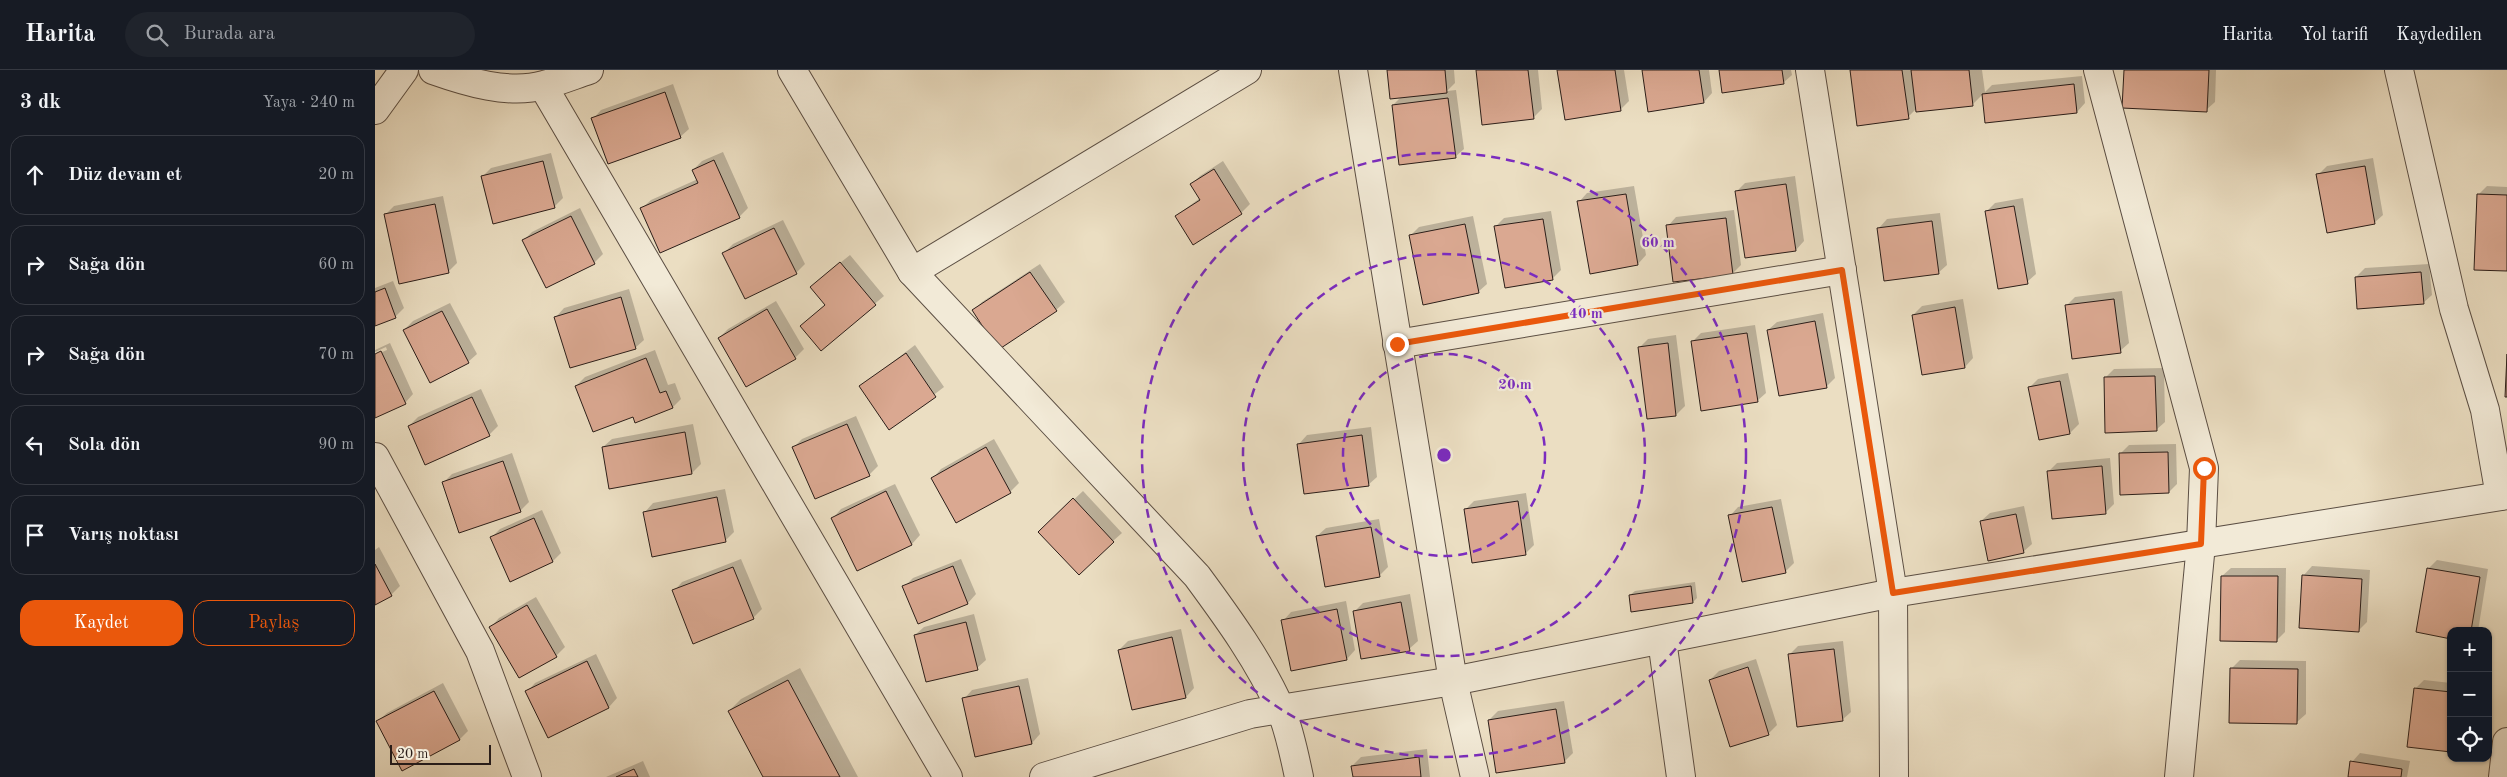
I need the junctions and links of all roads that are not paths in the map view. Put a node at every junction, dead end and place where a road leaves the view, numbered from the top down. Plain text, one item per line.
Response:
1 (404, 70) edge
2 (433, 70) edge
3 (589, 70) edge
4 (792, 70) edge
5 (1247, 70) edge
6 (1353, 70) edge
7 (1810, 70) edge
8 (2098, 70) edge
9 (2399, 70) edge
10 (543, 86) junction
11 (375, 110) edge
12 (1842, 270) junction
13 (913, 272) junction
14 (1397, 344) junction
15 (375, 457) edge
16 (2503, 496) edge
17 (2201, 544) junction
18 (1893, 593) junction
19 (1662, 640) junction
20 (1453, 681) junction
21 (1280, 709) junction
22 (2507, 742) edge
23 (1051, 776) edge
24 (527, 777) edge
25 (948, 777) edge
26 (1299, 777) edge
27 (1475, 777) edge
28 (1681, 777) edge
29 (1894, 777) edge
30 (2179, 777) edge
31 (2503, 777) edge

1 - 11 street
2 - 10 street
3 - 10 street
4 - 13 street
5 - 13 street
6 - 14 street
7 - 12 street
8 - 17 street
9 - 16 street
10 - 25 street
12 - 14 street
12 - 18 street
13 - 21 street
14 - 20 street
15 - 24 street
16 - 17 street
17 - 18 street
17 - 30 street
18 - 19 street
18 - 29 street
19 - 20 street
19 - 28 street
20 - 21 street
20 - 27 street
21 - 23 street
21 - 26 street
22 - 31 street

